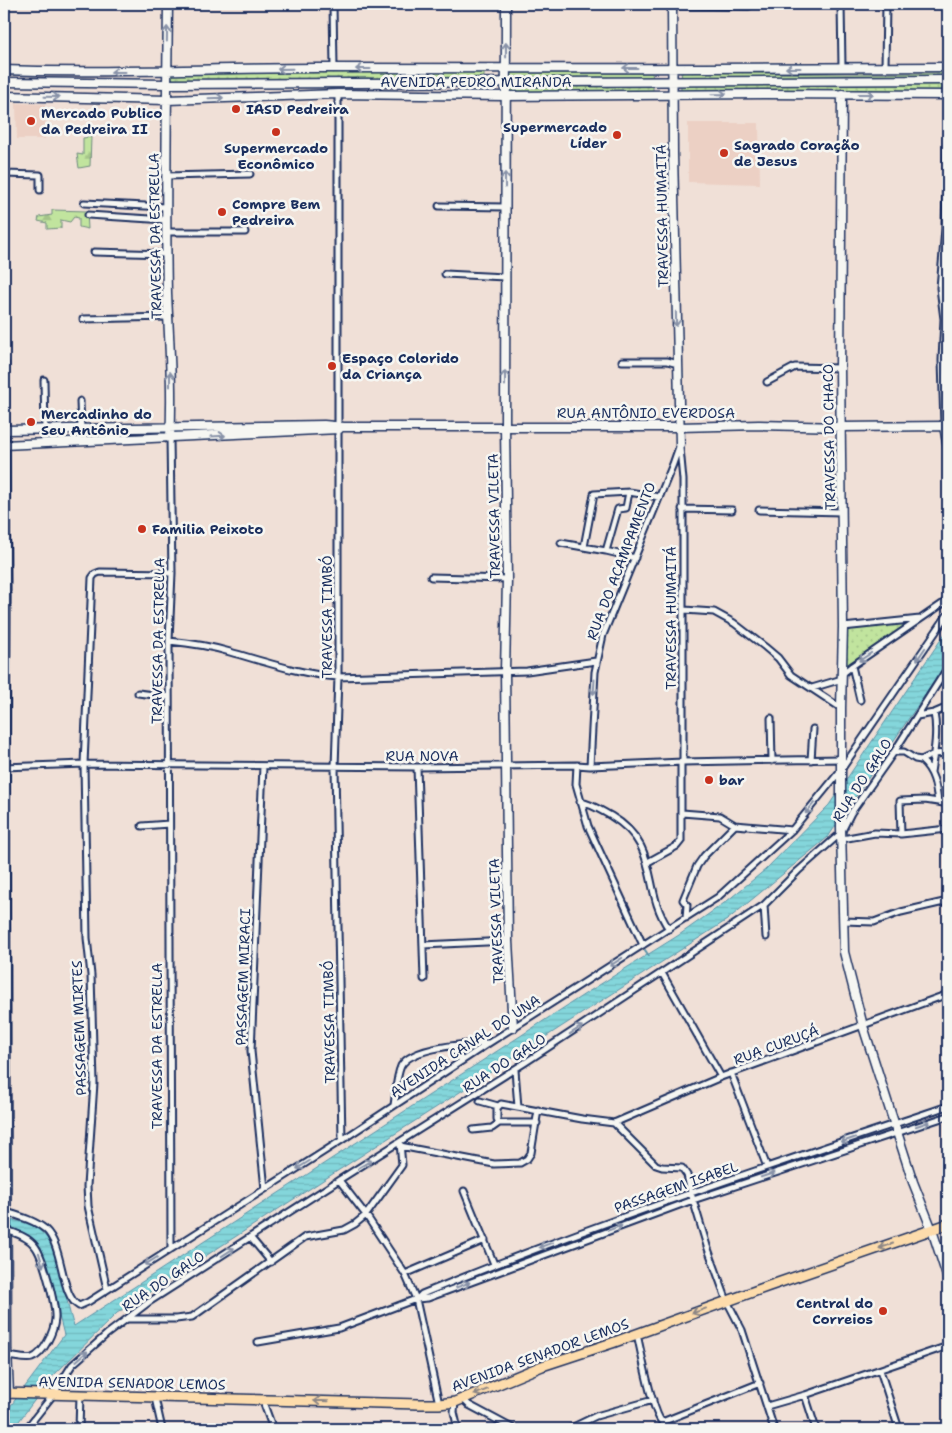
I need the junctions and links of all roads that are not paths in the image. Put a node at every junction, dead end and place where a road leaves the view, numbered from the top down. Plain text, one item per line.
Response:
1 (168, 4) edge
2 (333, 4) edge
3 (506, 4) edge
4 (672, 4) edge
5 (753, 4) edge
6 (841, 4) edge
7 (886, 4) edge
8 (842, 67) junction
9 (885, 67) junction
10 (948, 67) edge
11 (334, 68) junction
12 (672, 68) junction
13 (506, 69) junction
14 (4, 70) edge
15 (167, 71) junction
16 (948, 80) edge
17 (673, 81) junction
18 (4, 82) edge
19 (505, 82) junction
20 (167, 84) junction
21 (338, 94) junction
22 (842, 94) junction
23 (673, 95) junction
24 (948, 95) edge
25 (4, 96) edge
26 (505, 96) junction
27 (167, 100) junction
28 (948, 104) edge
29 (4, 174) edge
30 (250, 174) dead end
31 (166, 176) junction
32 (40, 190) dead end
33 (84, 204) dead end
34 (438, 206) dead end
35 (166, 207) junction
36 (505, 207) junction
37 (88, 215) dead end
38 (166, 220) junction
39 (947, 229) edge
40 (167, 232) junction
41 (246, 232) dead end
42 (94, 252) dead end
43 (167, 254) junction
44 (445, 274) dead end
45 (505, 277) junction
46 (169, 317) junction
47 (83, 319) dead end
48 (622, 360) dead end
49 (4, 362) edge
50 (678, 364) junction
51 (840, 368) junction
52 (44, 380) dead end
53 (767, 382) dead end
54 (80, 401) dead end
55 (946, 426) edge
56 (340, 427) junction
57 (506, 427) junction
58 (679, 427) junction
59 (842, 427) junction
60 (170, 428) junction
61 (81, 429) junction
62 (4, 430) edge
63 (28, 430) junction
64 (45, 430) junction
65 (170, 438) junction
66 (28, 444) junction
67 (680, 444) junction
68 (5, 445) edge
69 (948, 448) edge
70 (628, 492) junction
71 (659, 497) junction
72 (682, 509) junction
73 (732, 510) dead end
74 (759, 510) dead end
75 (842, 512) junction
76 (561, 543) dead end
77 (584, 547) junction
78 (606, 551) junction
79 (635, 558) junction
80 (172, 573) junction
81 (431, 577) dead end
82 (507, 578) junction
83 (5, 596) edge
84 (948, 600) edge
85 (684, 610) junction
86 (948, 614) edge
87 (921, 619) junction
88 (843, 627) junction
89 (169, 641) junction
90 (596, 661) junction
91 (852, 666) junction
92 (948, 667) edge
93 (505, 672) junction
94 (338, 676) junction
95 (842, 676) junction
96 (812, 688) junction
97 (138, 693) dead end
98 (169, 696) junction
99 (860, 700) dead end
100 (948, 707) edge
101 (841, 708) junction
102 (934, 714) junction
103 (917, 716) junction
104 (770, 718) dead end
105 (812, 729) dead end
106 (894, 752) junction
107 (948, 753) edge
108 (934, 754) junction
109 (841, 759) junction
110 (772, 760) junction
111 (811, 760) junction
112 (921, 760) junction
113 (682, 763) junction
114 (84, 764) junction
115 (170, 764) junction
116 (577, 764) junction
117 (263, 766) junction
118 (335, 766) junction
119 (590, 766) junction
120 (4, 767) edge
121 (417, 767) junction
122 (506, 767) junction
123 (931, 772) junction
124 (841, 774) junction
125 (580, 802) junction
126 (938, 802) junction
127 (948, 804) edge
128 (682, 813) junction
129 (170, 824) junction
130 (735, 825) junction
131 (142, 826) dead end
132 (948, 829) edge
133 (792, 830) junction
134 (841, 833) junction
135 (902, 834) junction
136 (648, 862) junction
137 (948, 901) edge
138 (764, 905) junction
139 (686, 918) junction
140 (843, 920) junction
141 (669, 929) junction
142 (766, 937) dead end
143 (508, 941) junction
144 (423, 945) junction
145 (643, 945) junction
146 (662, 974) junction
147 (424, 979) dead end
148 (948, 994) edge
149 (863, 1026) junction
150 (513, 1028) junction
151 (489, 1043) junction
152 (453, 1047) junction
153 (462, 1061) junction
154 (515, 1070) junction
155 (5, 1072) edge
156 (731, 1073) junction
157 (721, 1077) junction
158 (480, 1101) dead end
159 (394, 1104) junction
160 (498, 1106) junction
161 (948, 1106) edge
162 (518, 1107) junction
163 (538, 1110) junction
164 (948, 1116) edge
165 (537, 1122) junction
166 (499, 1123) junction
167 (614, 1123) junction
168 (894, 1124) junction
169 (473, 1130) dead end
170 (897, 1133) junction
171 (342, 1140) junction
172 (400, 1144) junction
173 (767, 1167) junction
174 (339, 1180) junction
175 (265, 1189) junction
176 (464, 1191) dead end
177 (691, 1193) junction
178 (693, 1200) junction
179 (6, 1214) edge
180 (366, 1216) junction
181 (948, 1224) edge
182 (6, 1229) edge
183 (932, 1230) junction
184 (250, 1237) junction
185 (485, 1240) junction
186 (171, 1248) junction
187 (271, 1262) junction
188 (494, 1264) junction
189 (405, 1274) junction
190 (948, 1280) edge
191 (5, 1283) edge
192 (108, 1288) junction
193 (416, 1299) junction
194 (728, 1300) junction
195 (127, 1319) junction
196 (637, 1334) junction
197 (258, 1342) dead end
198 (948, 1346) edge
199 (6, 1356) edge
200 (880, 1370) junction
201 (760, 1383) junction
202 (7, 1394) edge
203 (53, 1395) junction
204 (805, 1395) junction
205 (80, 1396) junction
206 (155, 1398) junction
207 (262, 1400) junction
208 (653, 1400) junction
209 (459, 1401) junction
210 (439, 1404) junction
211 (767, 1406) junction
212 (32, 1421) junction
213 (26, 1429) edge
214 (31, 1429) edge
215 (79, 1429) edge
216 (162, 1429) edge
217 (273, 1429) edge
218 (458, 1429) edge
219 (514, 1429) edge
220 (570, 1429) edge
221 (774, 1429) edge
222 (816, 1429) edge
223 (899, 1429) edge

15 -> 1 street, TRAVESSA DA ESTRELLA
2 - 11 street
13 -> 3 street, TRAVESSA VILETA
4 - 5 street
4 - 12 street, TRAVESSA HUMAITÁ
6 - 8 street
7 - 9 street
8 - 9 street, AVENIDA PEDRO MIRANDA
8 -> 12 street, AVENIDA PEDRO MIRANDA
9 - 10 street, AVENIDA PEDRO MIRANDA
13 -> 11 street, AVENIDA PEDRO MIRANDA
11 -> 15 street, AVENIDA PEDRO MIRANDA
12 -> 13 street, AVENIDA PEDRO MIRANDA
12 - 17 street, TRAVESSA HUMAITÁ
13 - 19 street, TRAVESSA VILETA
15 -> 14 street, AVENIDA PEDRO MIRANDA
15 - 20 street, TRAVESSA DA ESTRELLA
16 - 17 street, AVENIDA PEDRO MIRANDA
17 - 19 street, AVENIDA PEDRO MIRANDA
17 - 23 street, TRAVESSA HUMAITÁ
18 - 20 street, AVENIDA PEDRO MIRANDA
19 - 20 street, AVENIDA PEDRO MIRANDA
19 - 26 street, TRAVESSA VILETA
20 - 27 street, TRAVESSA DA ESTRELLA
21 - 26 street, AVENIDA PEDRO MIRANDA
27 -> 21 street, AVENIDA PEDRO MIRANDA
21 - 56 street, TRAVESSA TIMBÓ
23 -> 22 street, AVENIDA PEDRO MIRANDA
22 -> 24 street, AVENIDA PEDRO MIRANDA
22 - 51 street, TRAVESSA DO CHACO
23 - 26 street, AVENIDA PEDRO MIRANDA
23 -> 50 street, TRAVESSA HUMAITÁ
25 -> 27 street, AVENIDA PEDRO MIRANDA
36 -> 26 street, TRAVESSA VILETA
27 - 31 street, TRAVESSA DA ESTRELLA
28 - 39 street
29 - 32 street
30 - 31 street
31 - 35 street, TRAVESSA DA ESTRELLA
33 - 35 street
34 - 36 street
35 - 38 street, TRAVESSA DA ESTRELLA
36 - 45 street, TRAVESSA VILETA
37 - 38 street
38 - 40 street, TRAVESSA DA ESTRELLA
39 - 55 street
40 - 41 street
40 - 43 street, TRAVESSA DA ESTRELLA
42 - 43 street
43 - 46 street, TRAVESSA DA ESTRELLA
44 - 45 street
57 -> 45 street, TRAVESSA VILETA
46 - 47 street
60 -> 46 street, TRAVESSA DA ESTRELLA
48 - 50 street
49 - 62 street
50 - 58 street, TRAVESSA HUMAITÁ
51 - 53 street
51 - 59 street, TRAVESSA DO CHACO
52 - 64 street
54 - 61 street
55 - 59 street, RUA ANTÔNIO EVERDOSA
55 - 69 street
56 - 57 street, RUA ANTÔNIO EVERDOSA
56 - 60 street, RUA ANTÔNIO EVERDOSA
65 -> 56 street, RUA ANTÔNIO EVERDOSA
56 - 94 street, TRAVESSA TIMBÓ
57 - 58 street, RUA ANTÔNIO EVERDOSA
57 - 82 street, TRAVESSA VILETA
58 - 59 street, RUA ANTÔNIO EVERDOSA
58 - 67 street, RUA DO ACAMPAMENTO
59 - 75 street, TRAVESSA DO CHACO
60 - 61 street, RUA ANTÔNIO EVERDOSA
60 - 65 street, TRAVESSA DA ESTRELLA
61 - 64 street, RUA ANTÔNIO EVERDOSA
62 - 63 street, RUA ANTÔNIO EVERDOSA
62 - 68 street
63 - 64 street, RUA ANTÔNIO EVERDOSA
63 - 66 street
65 - 66 street, RUA ANTÔNIO EVERDOSA
65 - 80 street, TRAVESSA DA ESTRELLA
66 - 68 street, RUA ANTÔNIO EVERDOSA
67 - 71 street, RUA DO ACAMPAMENTO
67 - 72 street, TRAVESSA HUMAITÁ
68 - 83 street
70 - 71 street
70 - 77 street
70 - 78 street
71 - 79 street, RUA DO ACAMPAMENTO
72 - 73 street
72 - 85 street, TRAVESSA HUMAITÁ
74 - 75 street
75 - 88 street, TRAVESSA DO CHACO
76 - 77 street
77 - 78 street
78 - 79 street
79 - 90 street, RUA DO ACAMPAMENTO
80 - 89 street, TRAVESSA DA ESTRELLA
80 - 114 street, PASSAGEM MIRTES
81 - 82 street
82 - 93 street, TRAVESSA VILETA
83 - 120 street
84 - 87 street
85 - 96 street
85 - 113 street, TRAVESSA HUMAITÁ
86 -> 124 street
87 - 88 street
87 -> 91 street
88 - 95 street, TRAVESSA DO CHACO
89 - 94 street
89 - 98 street, TRAVESSA DA ESTRELLA
90 - 93 street
90 -> 119 street, RUA DO ACAMPAMENTO
91 - 95 street
91 - 99 street
92 - 103 street, RUA DO GALO
93 - 94 street
93 - 122 street, TRAVESSA VILETA
94 - 118 street, TRAVESSA TIMBÓ
95 - 96 street
95 - 101 street, TRAVESSA DO CHACO
96 - 101 street
97 - 98 street
98 - 115 street, TRAVESSA DA ESTRELLA
100 - 102 street
101 - 109 street, TRAVESSA DO CHACO
102 - 103 street
102 - 108 street
103 - 106 street, RUA DO GALO
104 - 110 street
105 - 111 street
106 - 112 street
106 - 134 street, RUA DO GALO
107 - 108 street
108 - 112 street
108 - 123 street
109 - 111 street, RUA NOVA
109 - 124 street, TRAVESSA DO CHACO
110 - 111 street, RUA NOVA
110 - 113 street, RUA NOVA
112 - 123 street
113 - 119 street, RUA NOVA
113 - 128 street, TRAVESSA HUMAITÁ
114 - 115 street, RUA NOVA
114 - 120 street, RUA NOVA
114 - 192 street, PASSAGEM MIRTES
115 - 117 street, RUA NOVA
115 - 129 street, TRAVESSA DA ESTRELLA
116 - 119 street, RUA NOVA
116 - 122 street, RUA NOVA
116 - 125 street
117 - 118 street, RUA NOVA
117 - 175 street, PASSAGEM MIRACI
118 - 121 street, RUA NOVA
118 - 171 street, TRAVESSA TIMBÓ
120 - 155 street
121 - 122 street, RUA NOVA
121 - 144 street
122 - 143 street, TRAVESSA VILETA
123 - 126 street
124 -> 133 street, AVENIDA CANAL DO UNA
124 - 134 street, TRAVESSA DO CHACO
125 - 136 street
125 - 145 street
126 - 127 street
126 - 135 street
128 - 130 street
128 - 136 street, TRAVESSA HUMAITÁ
129 - 131 street
129 - 186 street, TRAVESSA DA ESTRELLA
130 - 133 street
130 - 139 street
132 - 135 street
133 - 139 street, AVENIDA CANAL DO UNA
134 - 135 street
134 - 138 street, RUA DO GALO
134 - 140 street, TRAVESSA DO CHACO
136 - 141 street
137 - 140 street
138 - 142 street
138 - 146 street, RUA DO GALO
139 - 141 street, AVENIDA CANAL DO UNA
140 - 149 street, TRAVESSA DO CHACO
141 - 145 street, AVENIDA CANAL DO UNA
143 - 144 street
143 - 150 street, TRAVESSA VILETA
144 - 147 street
145 -> 150 street, AVENIDA CANAL DO UNA
154 -> 146 street, RUA DO GALO
146 - 157 street
148 - 149 street, RUA CURUÇÁ
149 - 156 street, RUA CURUÇÁ
149 - 168 street, TRAVESSA DO CHACO
150 - 151 street, AVENIDA CANAL DO UNA
151 - 152 street
151 - 153 street, AVENIDA CANAL DO UNA
152 - 153 street
152 - 159 street
153 - 159 street, AVENIDA CANAL DO UNA
154 - 162 street
154 - 172 street, RUA DO GALO
155 - 179 street
156 - 157 street, RUA CURUÇÁ
156 - 173 street
157 - 167 street, RUA CURUÇÁ
158 - 160 street
159 - 171 street, AVENIDA CANAL DO UNA
160 - 162 street
160 - 166 street
161 - 168 street, PASSAGEM ISABEL
162 - 163 street
163 - 165 street
163 - 167 street
170 -> 164 street, PASSAGEM ISABEL
165 - 166 street
165 - 172 street
166 - 169 street
167 - 177 street
168 - 170 street, TRAVESSA DO CHACO
168 -> 173 street, PASSAGEM ISABEL
178 -> 170 street, PASSAGEM ISABEL
170 - 183 street, TRAVESSA DO CHACO
171 -> 175 street, AVENIDA CANAL DO UNA
174 -> 172 street, RUA DO GALO
172 - 180 street
173 - 177 street, PASSAGEM ISABEL
174 - 180 street
174 - 184 street, RUA DO GALO
175 - 186 street, AVENIDA CANAL DO UNA
176 - 185 street
177 - 178 street
177 -> 188 street, PASSAGEM ISABEL
193 -> 178 street, PASSAGEM ISABEL
178 - 194 street
179 - 182 street
179 - 192 street, AVENIDA CANAL DO UNA
180 - 187 street
180 - 189 street
181 - 183 main road, AVENIDA SENADOR LEMOS
182 - 191 street
182 -> 199 street
183 - 190 street, TRAVESSA DO CHACO
183 -> 194 main road, AVENIDA SENADOR LEMOS
184 - 187 street
195 -> 184 street, RUA DO GALO
185 - 188 street
185 - 189 street
186 -> 192 street, AVENIDA CANAL DO UNA
187 - 195 street
188 - 193 street, PASSAGEM ISABEL
189 - 193 street
191 - 199 street
193 - 197 street, PASSAGEM ISABEL
193 - 210 street
194 -> 196 main road, AVENIDA SENADOR LEMOS
194 - 201 street
203 -> 195 street, RUA DO GALO
196 - 208 street
196 -> 209 main road, AVENIDA SENADOR LEMOS
198 - 200 street
199 - 202 street
200 - 204 street
200 - 223 street
201 - 208 street
201 - 211 street
202 - 203 main road, AVENIDA SENADOR LEMOS
203 - 205 main road, AVENIDA SENADOR LEMOS
203 - 212 street, RUA DO GALO
204 - 211 street
204 - 222 street
205 - 206 main road, AVENIDA SENADOR LEMOS
205 - 215 street
206 - 207 main road, AVENIDA SENADOR LEMOS
206 - 216 street
210 -> 207 main road, AVENIDA SENADOR LEMOS
207 - 217 street
208 - 220 street
209 - 210 main road, AVENIDA SENADOR LEMOS
209 - 218 street
209 - 219 street
211 - 221 street
212 - 213 street, RUA DO GALO
212 - 214 street

